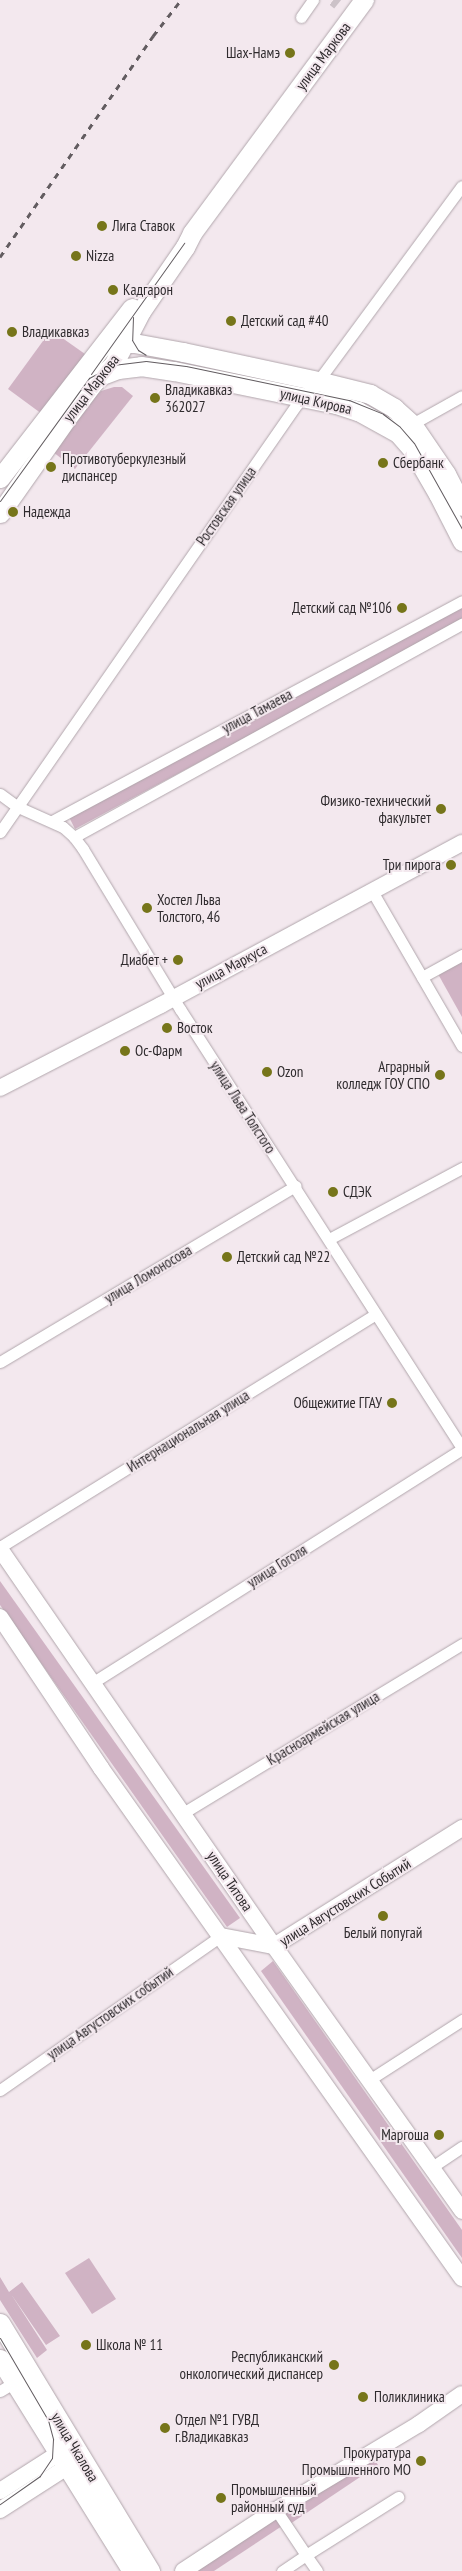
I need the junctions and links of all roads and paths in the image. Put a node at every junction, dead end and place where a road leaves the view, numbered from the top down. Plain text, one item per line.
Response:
1 (313, 0) edge
2 (364, 0) edge
3 (301, 17) dead end
4 (462, 186) edge
5 (192, 233) junction
6 (141, 311) junction
7 (124, 343) junction
8 (103, 346) junction
9 (156, 347) junction
10 (105, 374) junction
11 (318, 381) junction
12 (462, 396) edge
13 (302, 398) junction
14 (412, 424) junction
15 (0, 478) edge
16 (462, 506) edge
17 (0, 513) edge
18 (462, 541) edge
19 (462, 600) edge
20 (462, 624) edge
21 (0, 794) edge
22 (18, 807) junction
23 (52, 821) junction
24 (0, 832) edge
25 (74, 837) junction
26 (462, 843) edge
27 (372, 891) junction
28 (462, 955) edge
29 (422, 977) junction
30 (173, 999) junction
31 (462, 1046) edge
32 (0, 1088) edge
33 (462, 1168) edge
34 (295, 1186) junction
35 (329, 1239) junction
36 (376, 1314) junction
37 (0, 1362) edge
38 (462, 1449) edge
39 (0, 1548) edge
40 (0, 1617) edge
41 (462, 1644) edge
42 (92, 1683) junction
43 (183, 1813) junction
44 (462, 1828) edge
45 (221, 1936) junction
46 (274, 1946) junction
47 (462, 2020) edge
48 (369, 2080) junction
49 (0, 2090) edge
50 (462, 2147) edge
51 (432, 2167) junction
52 (462, 2211) edge
53 (462, 2278) edge
54 (0, 2323) edge
55 (0, 2359) edge
56 (7, 2386) edge
57 (462, 2394) edge
58 (68, 2457) junction
59 (0, 2491) edge
60 (398, 2497) dead end
61 (0, 2510) edge
62 (276, 2510) junction
63 (306, 2555) junction
64 (132, 2571) edge
65 (150, 2571) edge
66 (183, 2571) edge
67 (282, 2571) edge
68 (317, 2571) edge

1 - 3 street
2 - 5 main road, улица Маркова
4 - 11 street, Ростовская улица
5 - 6 main road, улица Маркова
5 - 8 main road, улица Маркова
6 - 7 main road, улица Маркова
6 - 9 main road
7 - 8 main road, улица Кирова
7 - 9 main road, улица Кирова
7 - 10 main road, улица Маркова
8 - 15 main road, улица Маркова
9 - 11 main road, улица Кирова
10 - 13 main road, улица Кирова
10 - 17 main road, улица Маркова
11 - 13 street, Ростовская улица
11 - 14 main road, улица Кирова
12 - 14 street
13 - 18 main road, улица Кирова
13 - 22 street, Ростовская улица
14 - 16 main road, улица Кирова
19 - 23 street, улица Тамаева
20 - 25 street, улица Тамаева
21 - 22 street, улица Льва Толстого
22 - 23 street, улица Льва Толстого
22 - 24 street, Ростовская улица
23 - 25 street, улица Льва Толстого
25 - 30 street, улица Льва Толстого
26 - 27 street, улица Маркуса
27 - 29 street
27 - 30 street, улица Маркуса
28 - 29 street
29 - 31 street
30 - 32 street, улица Маркуса
30 - 34 street, улица Льва Толстого
33 - 35 street
34 - 35 street, улица Льва Толстого
34 - 37 street, улица Ломоносова
35 - 36 street, улица Льва Толстого
36 - 38 street, улица Льва Толстого
36 - 39 street, Интернациональная улица
38 - 42 street, улица Гоголя
39 - 42 street, улица Титова
40 - 45 street
41 - 43 street, Красноармейская улица
42 - 43 street, улица Титова
43 - 46 street, улица Титова
44 - 46 street, улица Августовских Событий
45 - 46 street, улица Августовских Событий
45 - 49 street, улица Августовских событий
45 - 53 street
46 - 48 street, улица Титова
47 - 48 street
48 - 51 street, улица Титова
50 - 51 street
51 - 52 street, улица Титова
54 - 58 main road, улица Чкалова
55 - 56 main road, улица Чкалова
56 - 58 main road, улица Чкалова
57 - 62 street
58 - 59 street
58 - 61 street
58 - 64 main road, улица Чкалова
58 - 65 main road, улица Чкалова
60 - 63 street
62 - 63 street
62 - 66 street
63 - 67 street
63 - 68 street

